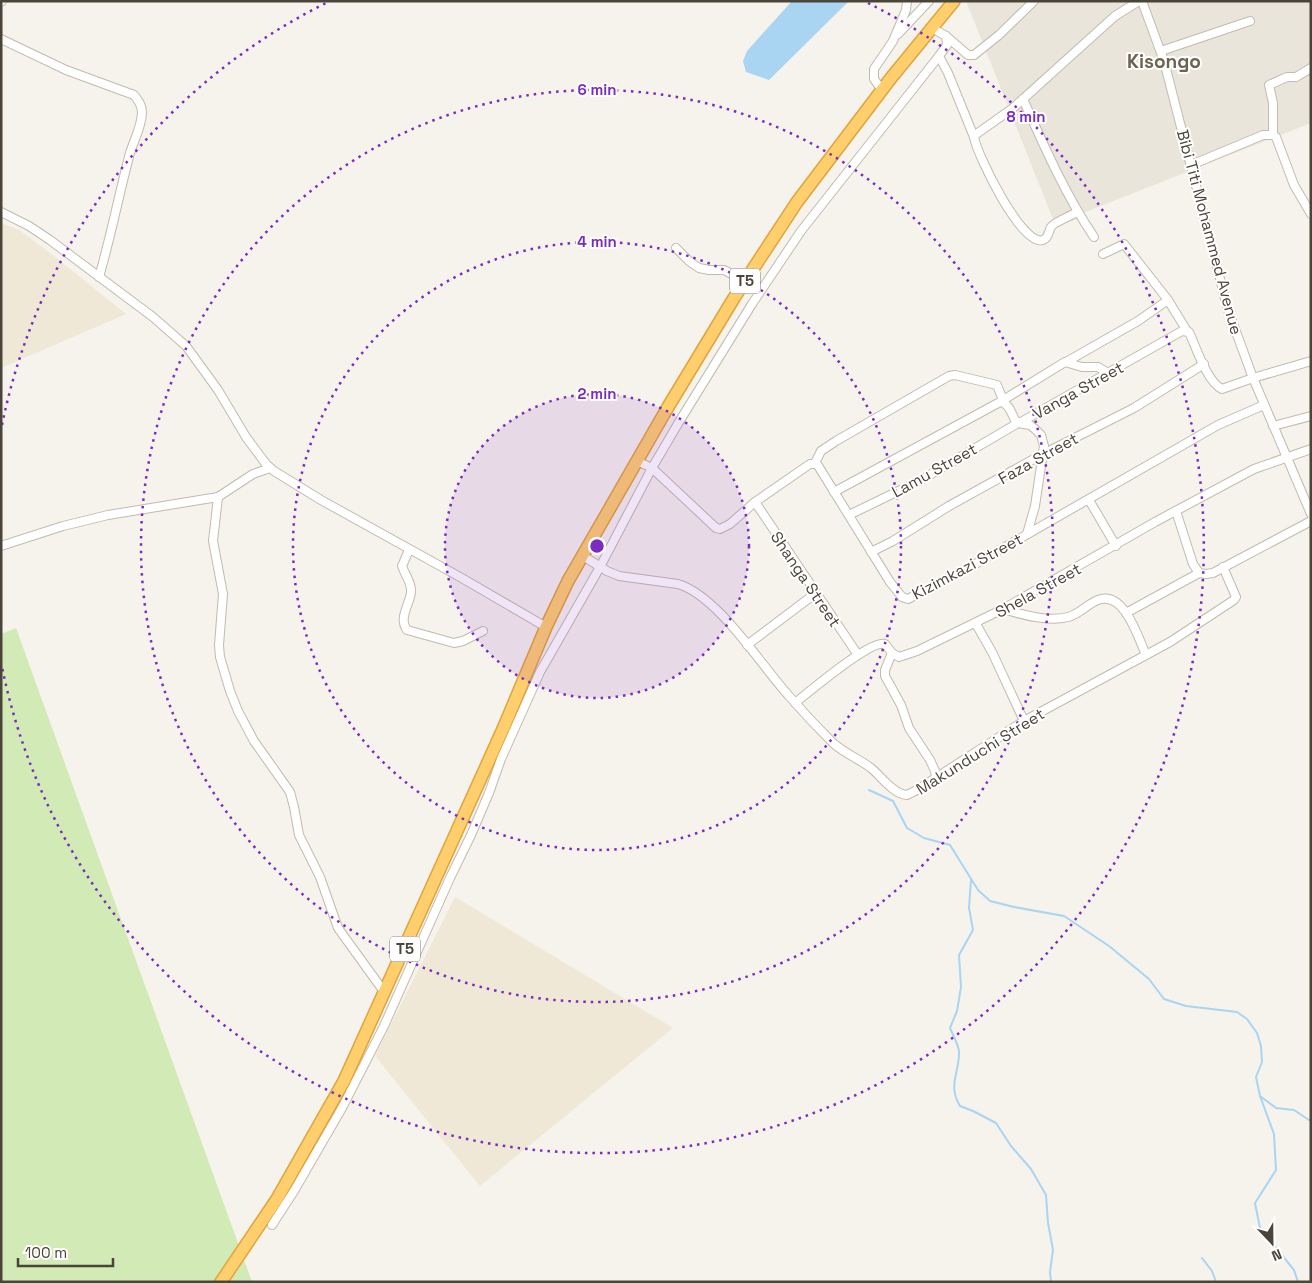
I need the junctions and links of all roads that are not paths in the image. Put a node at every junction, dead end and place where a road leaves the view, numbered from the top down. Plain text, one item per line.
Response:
1 (907, 1) edge
2 (929, 1) edge
3 (1034, 1) edge
4 (1141, 1) edge
5 (953, 3) edge
6 (1250, 22) dead end
7 (932, 28) junction
8 (946, 36) junction
9 (894, 38) junction
10 (1, 39) edge
11 (1161, 51) junction
12 (939, 56) junction
13 (1311, 68) edge
14 (882, 90) junction
15 (1023, 99) junction
16 (1273, 135) junction
17 (974, 138) junction
18 (1191, 165) junction
19 (1, 212) edge
20 (1078, 212) junction
21 (1311, 214) edge
22 (1094, 237) dead end
23 (676, 248) dead end
24 (1103, 254) dead end
25 (99, 277) junction
26 (745, 281) junction
27 (1168, 300) junction
28 (1187, 331) junction
29 (1311, 361) edge
30 (1066, 362) junction
31 (1204, 364) junction
32 (1108, 373) junction
33 (1253, 378) junction
34 (1002, 401) junction
35 (1264, 405) junction
36 (1311, 416) edge
37 (1018, 423) junction
38 (1273, 426) junction
39 (1311, 449) edge
40 (1043, 454) junction
41 (1287, 457) junction
42 (637, 461) junction
43 (815, 463) junction
44 (270, 468) junction
45 (652, 468) junction
46 (834, 492) junction
47 (218, 497) junction
48 (1089, 500) junction
49 (755, 502) junction
50 (1176, 511) junction
51 (1311, 514) edge
52 (849, 515) junction
53 (1311, 521) edge
54 (1027, 534) junction
55 (1, 546) edge
56 (1116, 546) junction
57 (410, 550) junction
58 (871, 552) junction
59 (583, 556) junction
60 (600, 567) junction
61 (1223, 567) junction
62 (1199, 573) junction
63 (816, 593) junction
64 (1003, 610) junction
65 (1126, 613) junction
66 (976, 624) junction
67 (546, 627) junction
68 (483, 631) dead end
69 (747, 645) junction
70 (892, 653) junction
71 (858, 655) junction
72 (1146, 655) junction
73 (795, 703) junction
74 (1024, 722) junction
75 (936, 777) junction
76 (385, 993) junction
77 (272, 1225) dead end
78 (221, 1282) edge

1 - 9 street
2 - 9 street
3 - 8 street
4 - 11 street, Bibi Titi Mohammed Avenue
4 - 15 street
5 - 7 highway, T5
6 - 11 street
7 - 8 street
7 - 14 highway, T5
8 - 12 street
9 - 14 street
10 - 25 street
11 - 18 street, Bibi Titi Mohammed Avenue
12 - 17 street
12 - 45 street
13 - 16 street
14 - 26 highway, T5
15 - 17 street
15 - 20 street
16 - 18 street
16 - 21 street
17 - 20 street
18 - 33 street, Bibi Titi Mohammed Avenue
19 - 25 street
20 - 22 street
23 - 26 street
24 - 27 street
25 - 44 street
26 - 42 highway, T5
27 - 28 street
27 - 30 street
28 - 31 street
28 - 32 street, Vanga Street
29 - 33 street
30 - 32 street
30 - 34 street
31 - 33 street
31 - 40 street, Faza Street
32 - 37 street, Vanga Street
33 - 35 street, Bibi Titi Mohammed Avenue
34 - 37 street, Vanga Street
34 - 43 street, Vanga Street
34 - 46 street
35 - 38 street, Bibi Titi Mohammed Avenue
35 - 48 street, Kizimkazi Street
36 - 38 street
37 - 40 street
37 - 52 street, Lamu Street
38 - 41 street, Bibi Titi Mohammed Avenue
39 - 41 street, Shela Street
40 - 54 street
40 - 58 street, Faza Street
41 - 50 street, Shela Street
41 - 51 street, Bibi Titi Mohammed Avenue
42 - 45 street
42 - 59 highway, T5
43 - 46 street, Kizimkazi Street
43 - 49 street
44 - 47 street
44 - 57 street
45 - 49 street
45 - 60 street
46 - 52 street, Kizimkazi Street
47 - 55 street
47 - 76 street
48 - 54 street, Kizimkazi Street
48 - 56 street
49 - 63 street, Shanga Street
50 - 56 street, Shela Street
50 - 62 street
52 - 58 street, Kizimkazi Street
53 - 61 street
54 - 58 street, Kizimkazi Street
56 - 64 street, Shela Street
57 - 67 street
57 - 68 street
59 - 60 street, Makunduchi Street
59 - 67 highway, T5
60 - 69 street, Makunduchi Street
60 - 77 street
61 - 62 street
61 - 72 street, Makunduchi Street
62 - 65 street
63 - 69 street
63 - 71 street, Shanga Street
64 - 65 street
64 - 66 street, Shela Street
65 - 72 street
66 - 70 street, Shela Street
66 - 74 street
67 - 76 highway, T5
69 - 73 street, Makunduchi Street
70 - 71 street, Shela Street
70 - 75 street
71 - 73 street, Shela Street
72 - 74 street, Makunduchi Street
73 - 75 street, Makunduchi Street
74 - 75 street, Makunduchi Street
76 - 78 highway, T5

